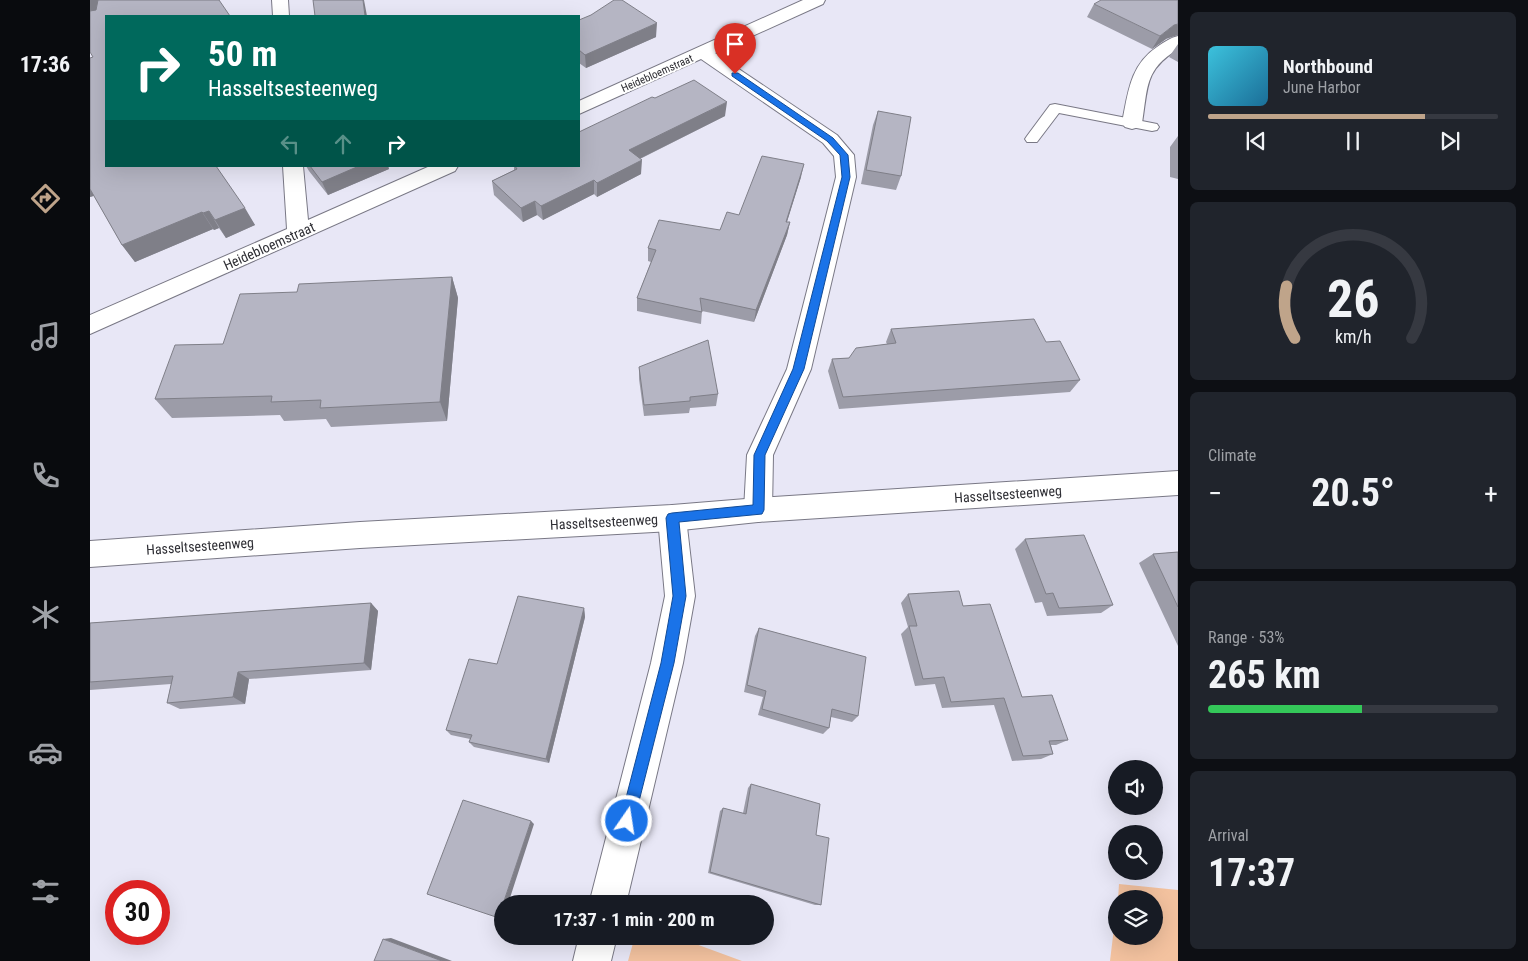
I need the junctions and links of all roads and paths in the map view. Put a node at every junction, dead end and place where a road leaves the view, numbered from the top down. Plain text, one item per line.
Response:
1 (280, 0) edge
2 (817, 0) edge
3 (281, 15) edge
4 (1178, 41) edge
5 (703, 53) junction
6 (580, 108) edge
7 (1132, 123) junction
8 (1152, 127) dead end
9 (1032, 139) dead end
10 (293, 167) edge
11 (446, 167) edge
12 (298, 233) junction
13 (90, 324) edge
14 (1178, 483) edge
15 (758, 510) junction
16 (672, 518) junction
17 (90, 554) edge
18 (609, 895) edge
19 (596, 945) edge
20 (592, 961) edge

1 - 3 street
2 - 5 street, Heidebloemstraat
4 - 7 street
5 - 6 street, Heidebloemstraat
5 - 15 street
7 - 8 lane
7 - 9 lane
10 - 12 street
11 - 12 street, Heidebloemstraat
12 - 13 street, Heidebloemstraat
14 - 15 street, Hasseltsesteenweg
15 - 16 street, Hasseltsesteenweg
16 - 17 street, Hasseltsesteenweg
16 - 18 street
19 - 20 street

